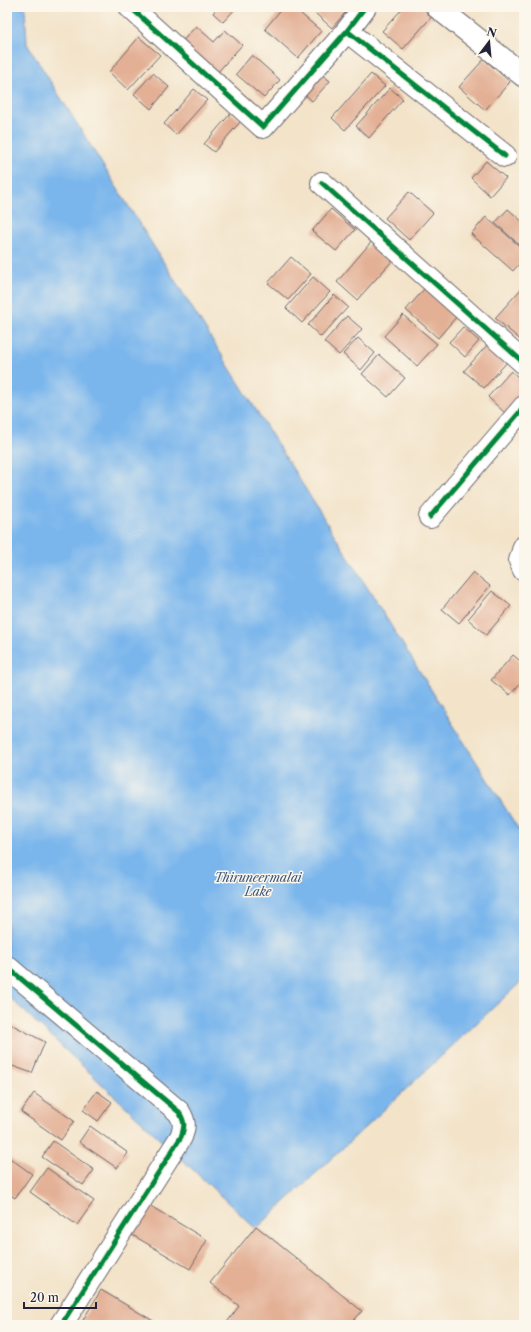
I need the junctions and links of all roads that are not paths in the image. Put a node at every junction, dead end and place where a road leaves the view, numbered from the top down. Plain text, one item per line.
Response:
1 (130, 7) edge
2 (365, 7) edge
3 (436, 7) edge
4 (347, 31) junction
5 (524, 76) edge
6 (505, 156) dead end
7 (322, 184) dead end
8 (524, 363) edge
9 (524, 407) edge
10 (430, 517) dead end
11 (524, 547) edge
12 (524, 570) edge
13 (7, 967) edge
14 (61, 1325) edge

1 - 4 street
2 - 4 street
3 - 5 street
4 - 6 street
7 - 8 street
9 - 10 street
11 - 12 street
13 - 14 street

